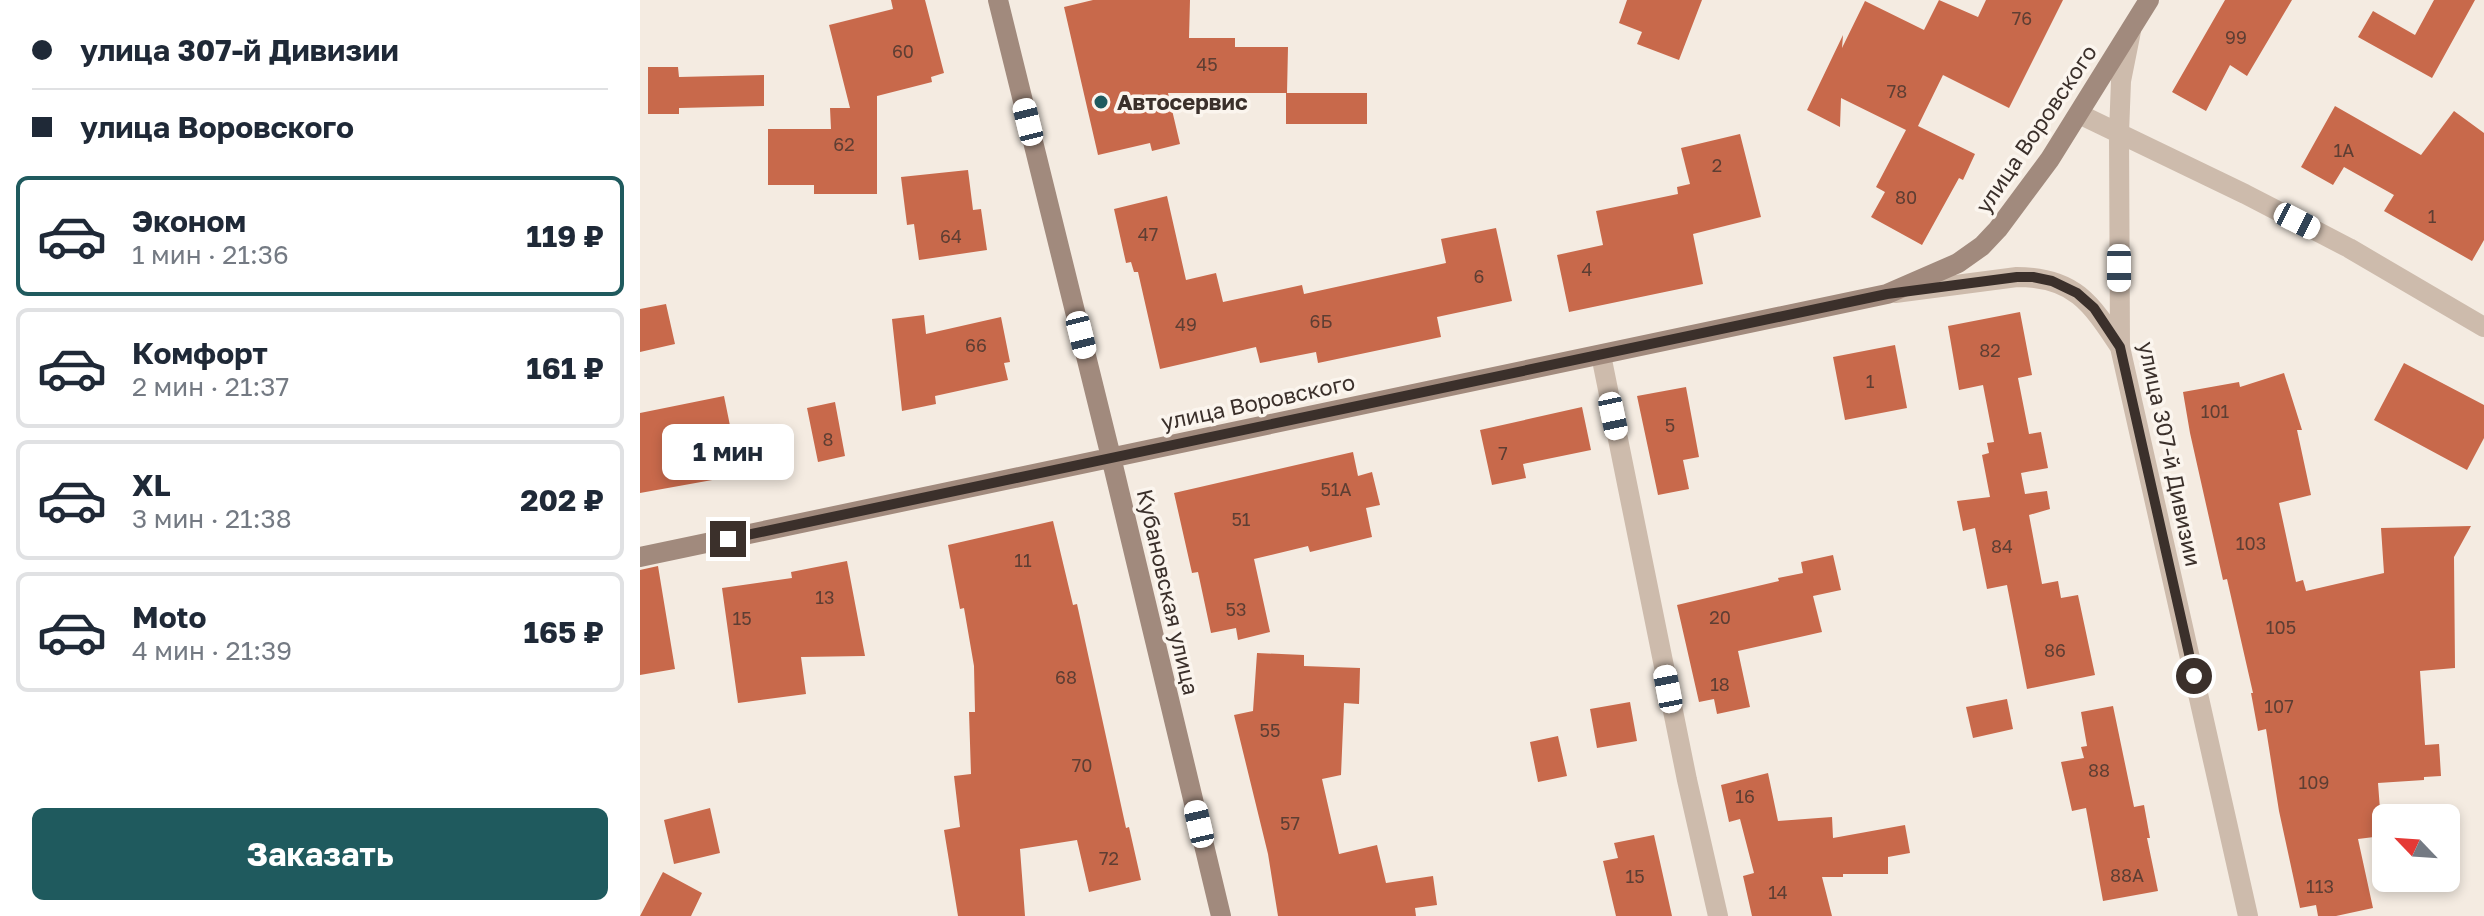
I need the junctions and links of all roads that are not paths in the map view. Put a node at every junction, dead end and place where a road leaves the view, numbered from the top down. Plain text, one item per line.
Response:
1 (998, 0) edge
2 (2149, 0) edge
3 (2132, 27) junction
4 (2079, 114) junction
5 (2119, 133) junction
6 (1887, 294) junction
7 (2484, 327) edge
8 (2120, 347) junction
9 (1601, 355) junction
10 (1111, 457) junction
11 (640, 557) edge
12 (1221, 916) edge
13 (1718, 916) edge
14 (2248, 916) edge

1 - 10 street, Кубановская улица
2 - 3 street, улица 307-й Дивизии
3 - 4 street, улица Воровского
3 - 5 street, улица 307-й Дивизии
4 - 5 street
4 - 6 street, улица Воровского
5 - 7 street
5 - 8 street, улица 307-й Дивизии
6 - 8 street, улица Воровского
6 - 9 street, улица Воровского
8 - 14 street, улица 307-й Дивизии
9 - 10 street, улица Воровского
9 - 13 street
10 - 11 street, улица Воровского
10 - 12 street, Кубановская улица

